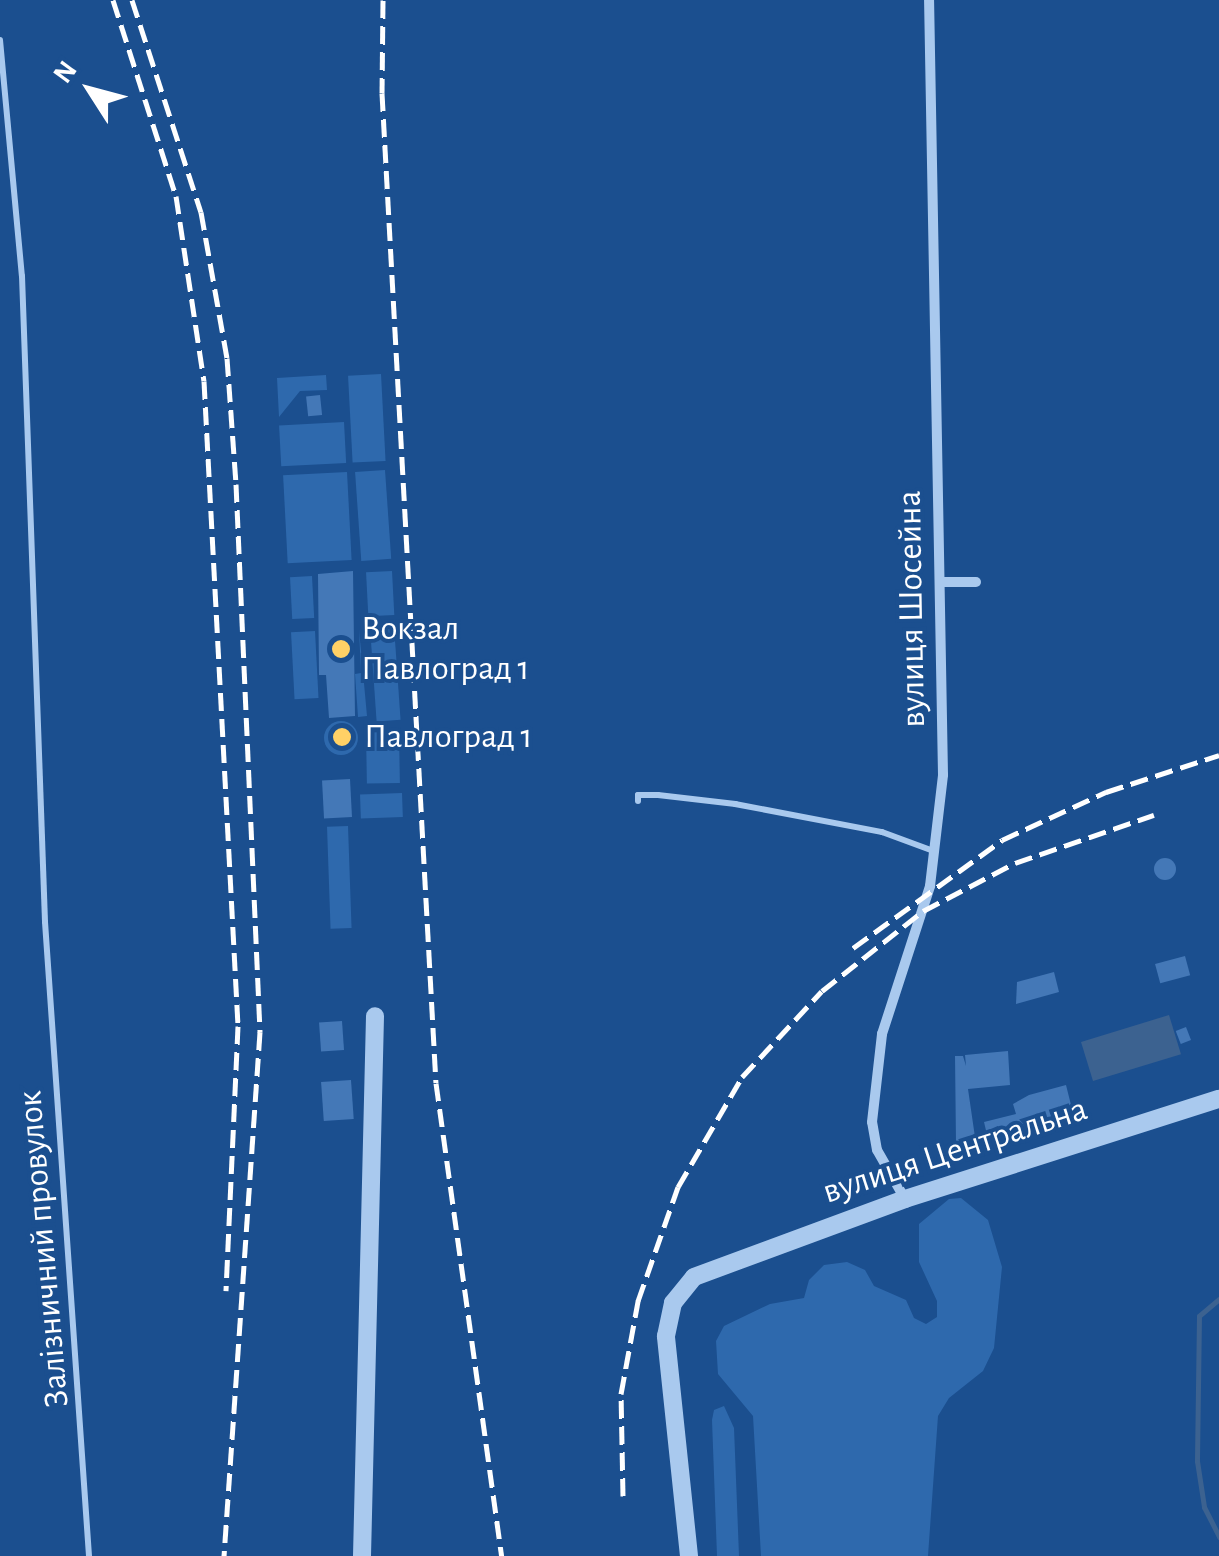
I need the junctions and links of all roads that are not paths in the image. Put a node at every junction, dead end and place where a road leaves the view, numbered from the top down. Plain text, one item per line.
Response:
1 (929, 0) edge
2 (0, 40) edge
3 (940, 582) junction
4 (976, 582) dead end
5 (638, 801) dead end
6 (931, 850) junction
7 (375, 1016) dead end
8 (1219, 1100) edge
9 (905, 1199) junction
10 (89, 1556) edge
11 (362, 1556) edge
12 (689, 1556) edge

1 - 3 street, вулиця Шосейна
2 - 10 lane, Залізничний провулок
3 - 4 street
3 - 6 street, вулиця Шосейна
5 - 6 lane
6 - 9 street, вулиця Шосейна
7 - 11 street
8 - 9 street, вулиця Центральна
9 - 12 street, вулиця Центральна

